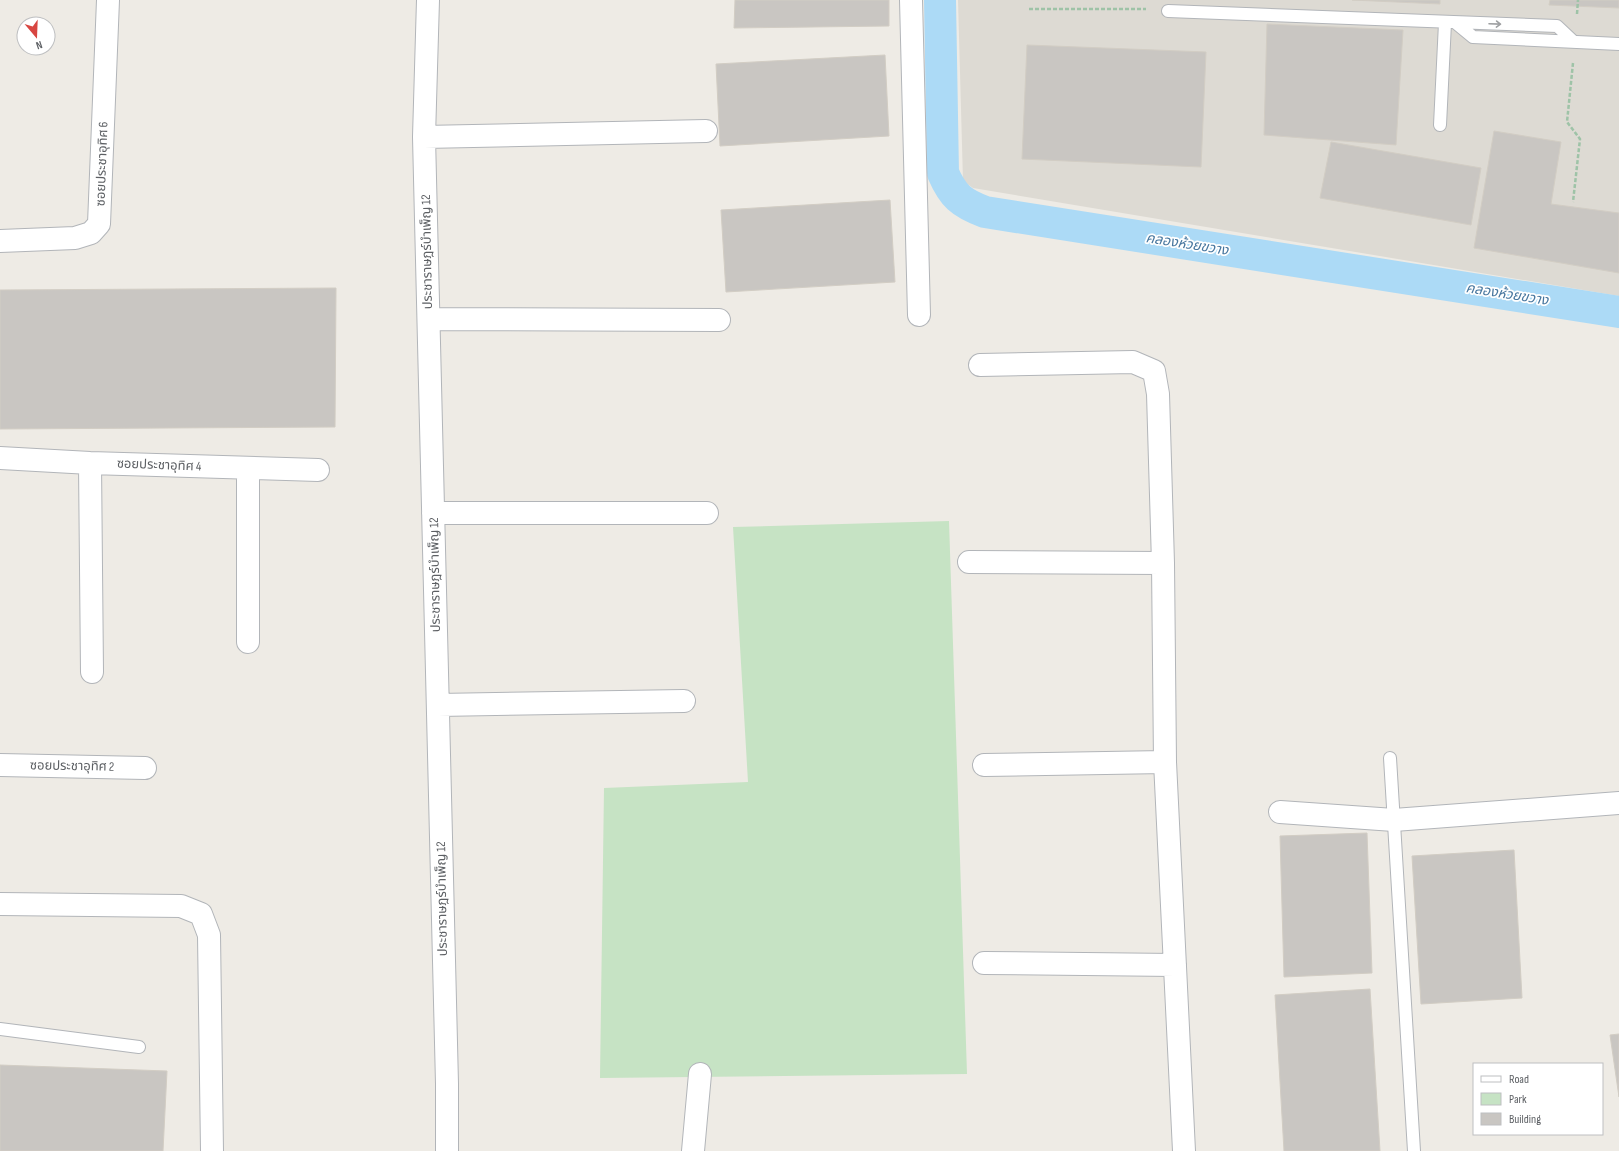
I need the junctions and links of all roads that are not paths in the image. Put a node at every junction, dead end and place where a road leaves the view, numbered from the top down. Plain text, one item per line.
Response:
1 (108, 0) edge
2 (428, 0) edge
3 (911, 0) edge
4 (1168, 10) dead end
5 (1451, 23) junction
6 (1619, 44) edge
7 (1440, 125) dead end
8 (706, 131) dead end
9 (424, 137) junction
10 (0, 241) edge
11 (919, 315) dead end
12 (429, 319) junction
13 (719, 320) dead end
14 (980, 365) dead end
15 (0, 458) edge
16 (90, 463) junction
17 (248, 468) junction
18 (318, 470) dead end
19 (433, 513) junction
20 (707, 514) dead end
21 (969, 562) dead end
22 (1163, 563) junction
23 (248, 642) dead end
24 (92, 672) dead end
25 (684, 701) dead end
26 (438, 705) junction
27 (1390, 758) dead end
28 (1165, 762) junction
29 (0, 765) edge
30 (984, 765) dead end
31 (144, 768) dead end
32 (1619, 803) edge
33 (1280, 812) dead end
34 (1394, 820) junction
35 (0, 904) edge
36 (984, 963) dead end
37 (1175, 965) junction
38 (0, 1029) edge
39 (139, 1047) dead end
40 (700, 1074) dead end
41 (212, 1151) edge
42 (447, 1151) edge
43 (693, 1151) edge
44 (1184, 1151) edge
45 (1414, 1151) edge

1 - 10 street, ซอยประชาอุทิศ 6
2 - 9 street, ประชาราษฎร์บำเพ็ญ 12
3 - 11 street
4 - 5 lane
5 - 6 lane
5 - 7 lane
8 - 9 street
9 - 12 street, ประชาราษฎร์บำเพ็ญ 12
12 - 13 street
12 - 19 street, ประชาราษฎร์บำเพ็ญ 12
14 - 22 street
15 - 16 street, ซอยประชาอุทิศ 4
16 - 17 street, ซอยประชาอุทิศ 4
16 - 24 street
17 - 18 street, ซอยประชาอุทิศ 4
17 - 23 street
19 - 20 street
19 - 26 street, ประชาราษฎร์บำเพ็ญ 12
21 - 22 street
22 - 28 street
25 - 26 street
26 - 42 street, ประชาราษฎร์บำเพ็ญ 12
27 - 34 lane
28 - 30 street
28 - 37 street
29 - 31 street, ซอยประชาอุทิศ 2
32 - 34 street
33 - 34 street
34 - 45 lane
35 - 41 street
36 - 37 street
37 - 44 street
38 - 39 lane
40 - 43 street

